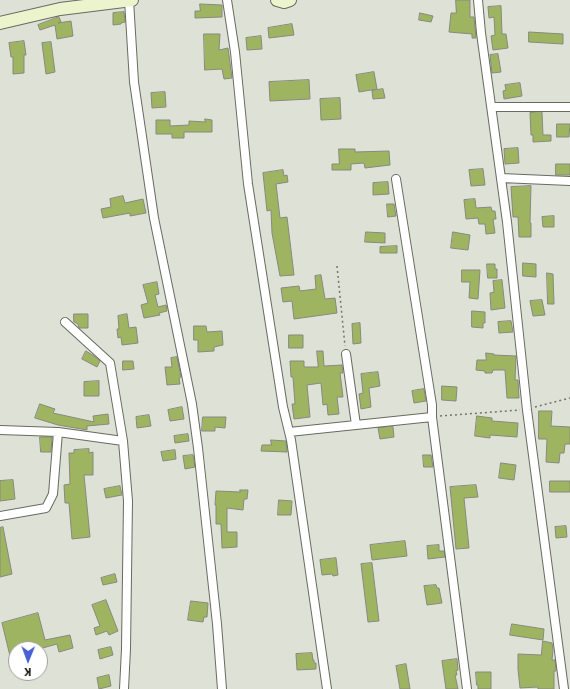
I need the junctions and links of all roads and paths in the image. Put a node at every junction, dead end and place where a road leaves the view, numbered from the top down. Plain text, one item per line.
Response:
1 (129, 0) edge
2 (132, 0) edge
3 (227, 0) edge
4 (277, 0) edge
5 (290, 0) edge
6 (478, 0) edge
7 (109, 1) edge
8 (0, 23) edge
9 (492, 107) junction
10 (570, 107) edge
11 (502, 178) junction
12 (396, 179) dead end
13 (570, 181) edge
14 (337, 266) dead end
15 (65, 322) dead end
16 (346, 354) joint
17 (570, 398) edge
18 (527, 410) junction
19 (432, 417) junction
20 (356, 425) junction
21 (0, 430) edge
22 (58, 432) junction
23 (289, 432) junction
24 (123, 441) junction
25 (0, 516) edge
26 (124, 689) edge
27 (222, 689) edge
28 (327, 689) edge
29 (467, 689) edge
30 (564, 689) edge

1 - 2 street
1 - 7 street
1 - 27 street
3 - 23 street
4 - 5 street
6 - 9 street
7 - 8 street
9 - 10 street
9 - 11 street
11 - 13 street
11 - 18 street
12 - 19 street
14 - 16 path
15 - 24 street
16 - 20 street
17 - 18 path
18 - 19 path
18 - 30 street
19 - 20 street
19 - 29 street
20 - 23 street
21 - 22 street
22 - 24 street
22 - 25 street
23 - 28 street
24 - 26 street

